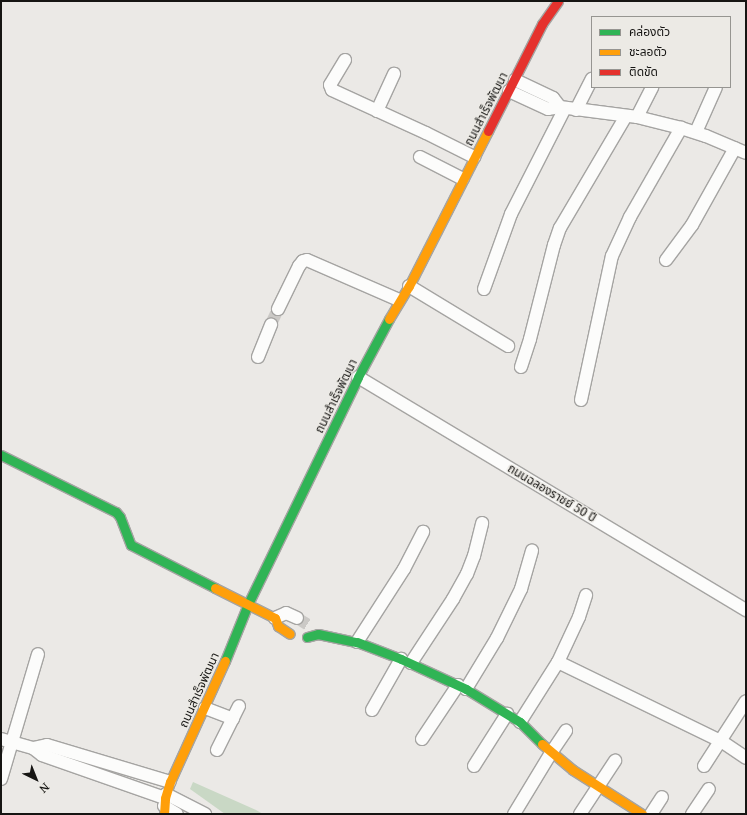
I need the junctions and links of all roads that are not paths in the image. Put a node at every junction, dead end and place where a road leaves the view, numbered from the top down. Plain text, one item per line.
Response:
1 (558, 1) edge
2 (345, 60) dead end
3 (394, 74) dead end
4 (515, 80) junction
5 (591, 80) edge
6 (651, 88) edge
7 (716, 88) edge
8 (509, 91) junction
9 (567, 108) junction
10 (377, 111) junction
11 (632, 117) junction
12 (681, 128) junction
13 (696, 132) junction
14 (743, 152) edge
15 (420, 157) dead end
16 (474, 157) junction
17 (463, 179) junction
18 (666, 260) dead end
19 (409, 286) junction
20 (484, 289) dead end
21 (399, 300) junction
22 (278, 309) tunnel mouth
23 (271, 324) tunnel mouth
24 (508, 346) dead end
25 (258, 357) dead end
26 (521, 367) dead end
27 (358, 377) junction
28 (580, 400) dead end
29 (1, 455) edge
30 (482, 523) dead end
31 (423, 532) dead end
32 (532, 551) dead end
33 (586, 595) dead end
34 (252, 606) junction
35 (746, 610) edge
36 (273, 617) junction
37 (297, 618) tunnel mouth
38 (312, 632) tunnel mouth
39 (290, 634) dead end
40 (357, 642) junction
41 (38, 654) dead end
42 (406, 661) junction
43 (558, 662) junction
44 (462, 687) junction
45 (746, 701) edge
46 (239, 706) dead end
47 (372, 710) dead end
48 (218, 713) junction
49 (507, 714) junction
50 (520, 722) junction
51 (566, 731) dead end
52 (422, 739) dead end
53 (6, 741) edge
54 (721, 741) junction
55 (33, 748) junction
56 (217, 750) dead end
57 (551, 753) junction
58 (88, 758) junction
59 (746, 758) edge
60 (615, 761) dead end
61 (474, 766) dead end
62 (704, 766) dead end
63 (84, 770) junction
64 (1, 779) edge
65 (599, 786) junction
66 (709, 789) dead end
67 (662, 797) dead end
68 (166, 799) edge
69 (177, 814) edge
70 (205, 814) edge
71 (514, 814) edge
72 (580, 814) edge
73 (642, 814) edge
74 (651, 814) edge
75 (692, 814) edge

1 - 4 street, ถนนสำเร็จพัฒนา
2 - 10 street
3 - 10 street
4 - 8 street, ถนนสำเร็จพัฒนา
4 - 9 street
5 - 9 street
6 - 11 street
7 - 13 street
8 - 9 street
8 - 16 street, ถนนสำเร็จพัฒนา
9 - 11 street
9 - 20 street
10 - 16 street
11 - 12 street
11 - 26 street
12 - 13 street
12 - 28 street
13 - 14 street
14 - 18 street
15 - 17 street
16 - 17 street, ถนนสำเร็จพัฒนา
17 - 19 street, ถนนสำเร็จพัฒนา
19 - 21 street, ถนนสำเร็จพัฒนา
19 - 24 street
21 - 22 street
21 - 27 street, ถนนสำเร็จพัฒนา
23 - 25 street
27 - 34 street, ถนนสำเร็จพัฒนา
27 - 35 street, ถนนฉลองราชย์ 50 ปี
29 - 34 street
30 - 42 street
31 - 40 street
32 - 44 street
33 - 43 street
34 - 36 street
34 - 48 street, ถนนสำเร็จพัฒนา
36 - 37 street
36 - 39 street
38 - 40 street
40 - 42 street
41 - 53 street
42 - 44 street
42 - 47 street
43 - 50 street
43 - 54 street
44 - 49 street
44 - 52 street
45 - 54 street
46 - 48 street
48 - 56 street
48 - 68 street, ถนนสำเร็จพัฒนา
49 - 50 street
49 - 61 street
50 - 57 street
51 - 57 street
53 - 55 street
53 - 64 street
54 - 59 street
54 - 62 street
55 - 58 street
55 - 63 street
57 - 65 street
57 - 71 street
58 - 63 street
58 - 68 street
60 - 65 street
63 - 68 street
65 - 72 street
65 - 73 street
66 - 75 street
67 - 74 street
68 - 69 street
68 - 70 street

